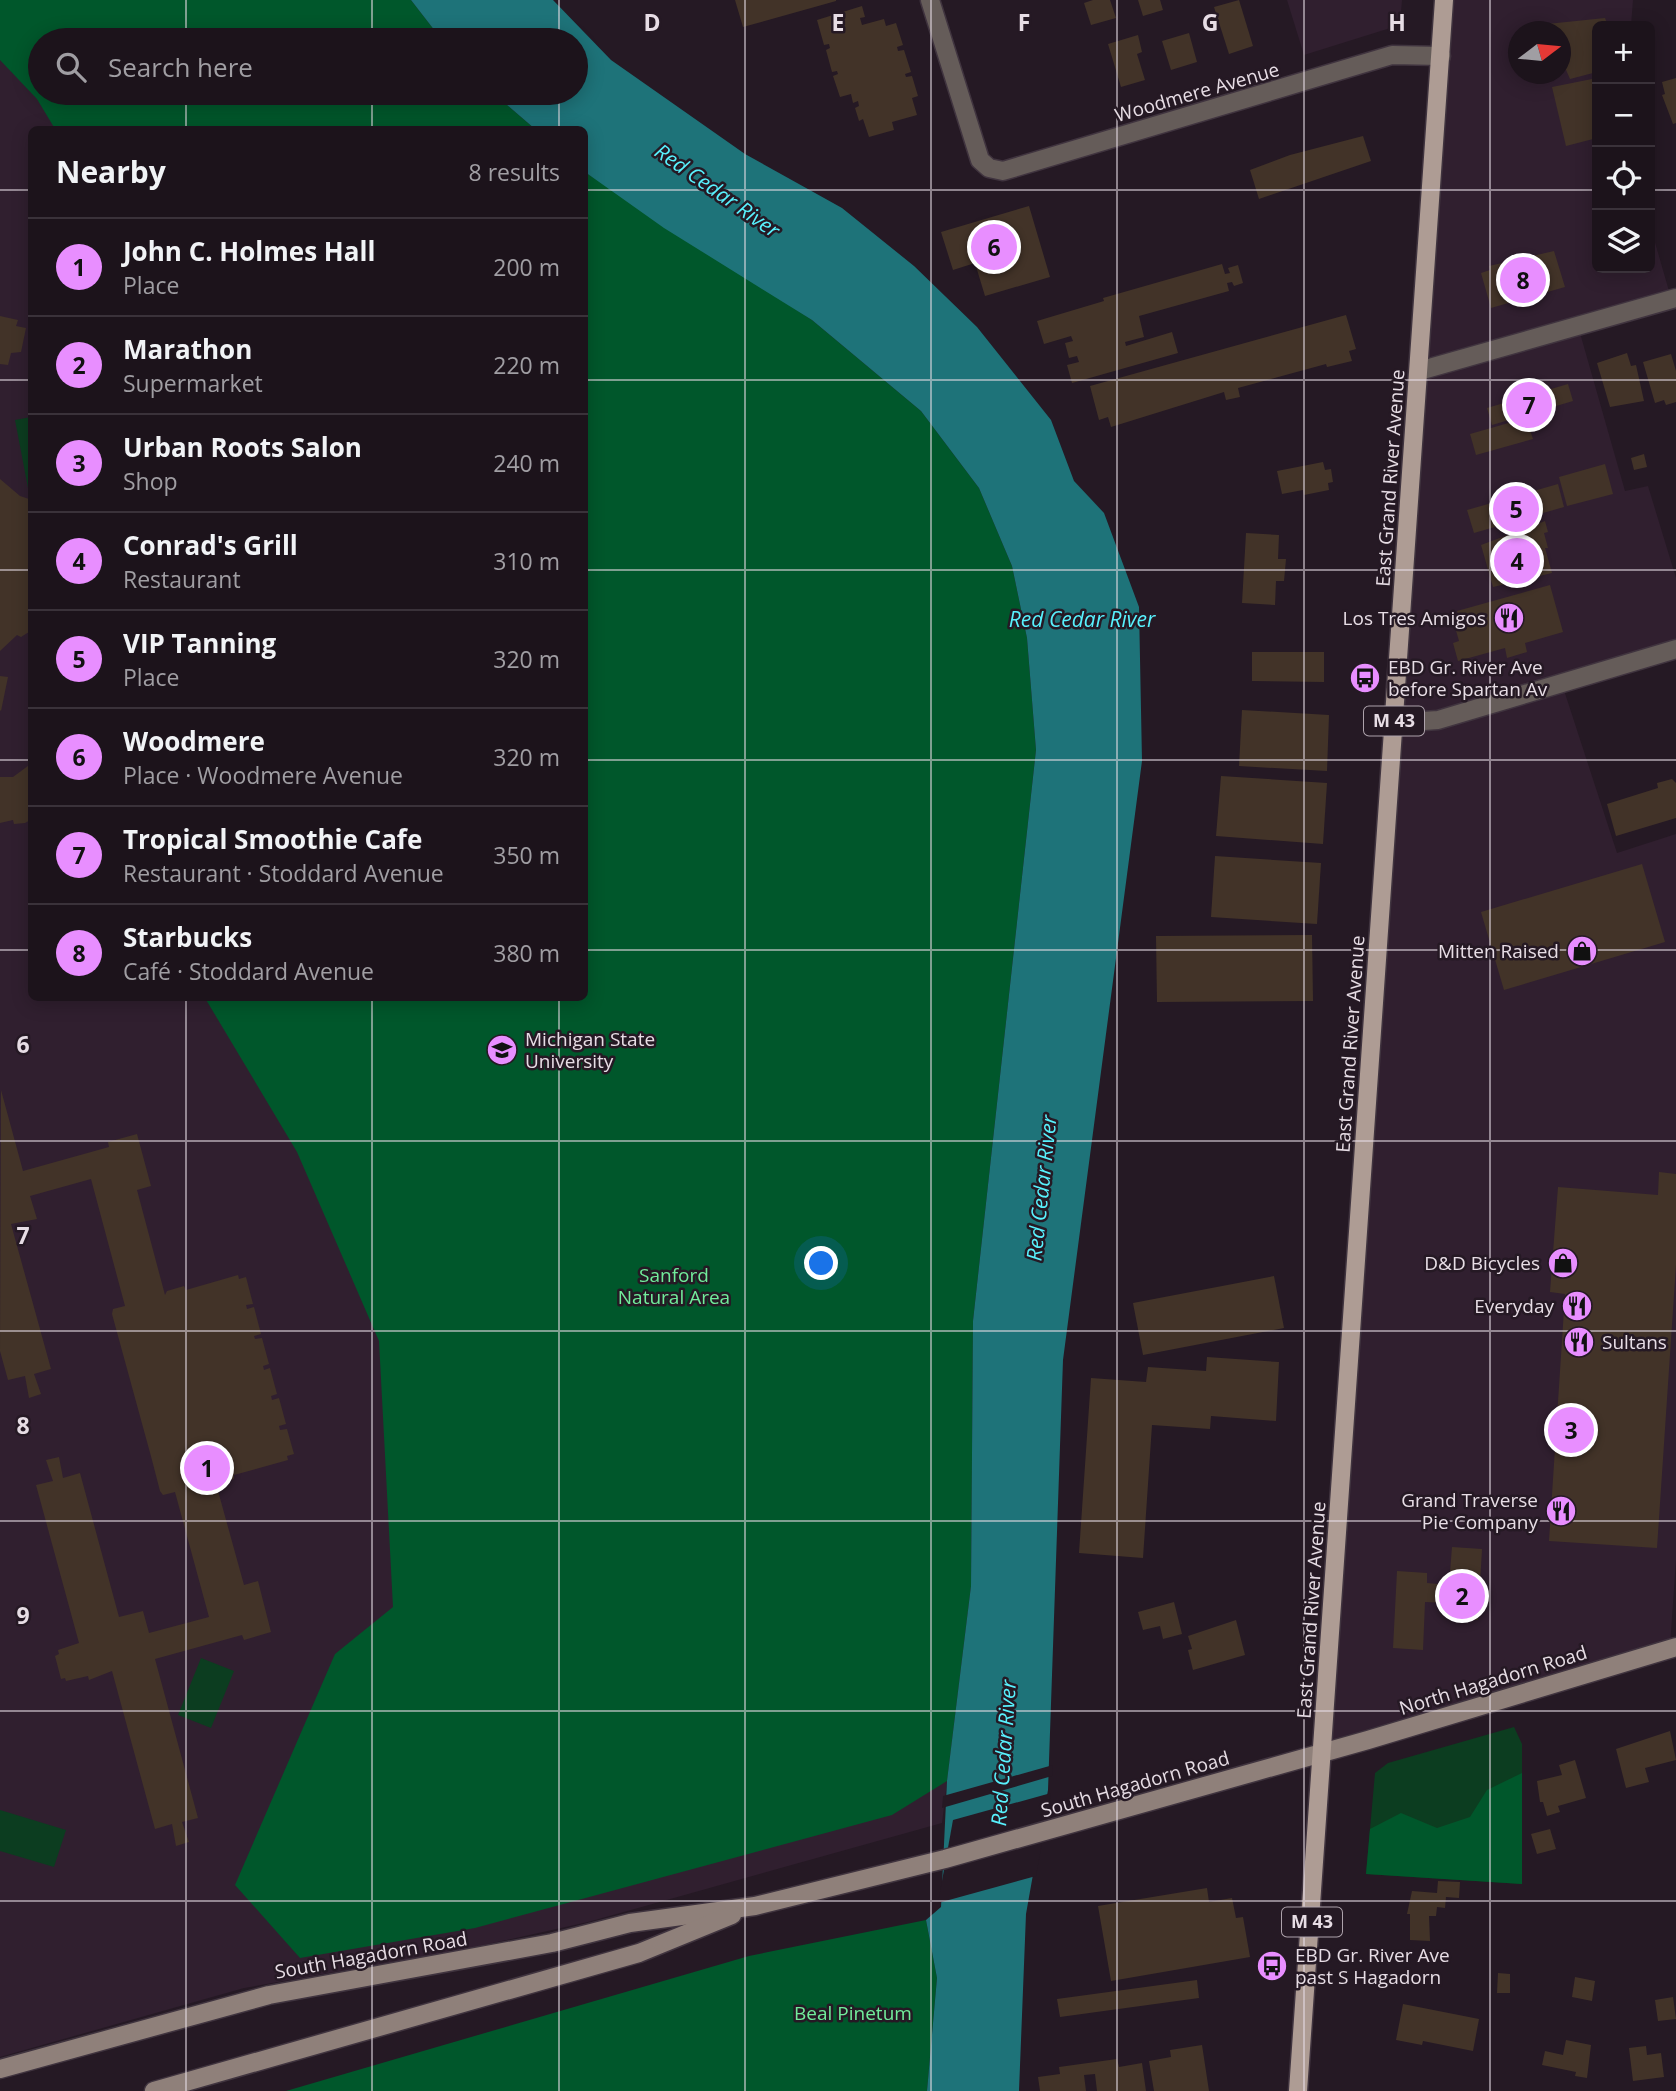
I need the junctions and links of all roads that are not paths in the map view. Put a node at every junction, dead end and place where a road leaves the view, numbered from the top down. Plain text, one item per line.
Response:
1 (930, 0) edge
2 (1444, 0) edge
3 (1441, 56) junction
4 (1676, 298) edge
5 (1419, 370) junction
6 (1676, 649) edge
7 (1394, 723) junction
8 (1676, 1647) edge
9 (1323, 1753) junction
10 (755, 1906) junction
11 (0, 2069) edge
12 (155, 2091) edge
13 (1298, 2091) edge

1 - 3 street, Woodmere Avenue
2 - 3 main road, East Grand River Avenue / M 43
3 - 5 main road, East Grand River Avenue / M 43
4 - 5 street
5 - 7 main road, East Grand River Avenue / M 43
6 - 7 street
7 - 9 main road, East Grand River Avenue / M 43
8 - 9 street, North Hagadorn Road
9 - 10 street, South Hagadorn Road
9 - 13 main road, East Grand River Avenue / M 43
10 - 11 street, South Hagadorn Road
10 - 12 street, South Hagadorn Road

